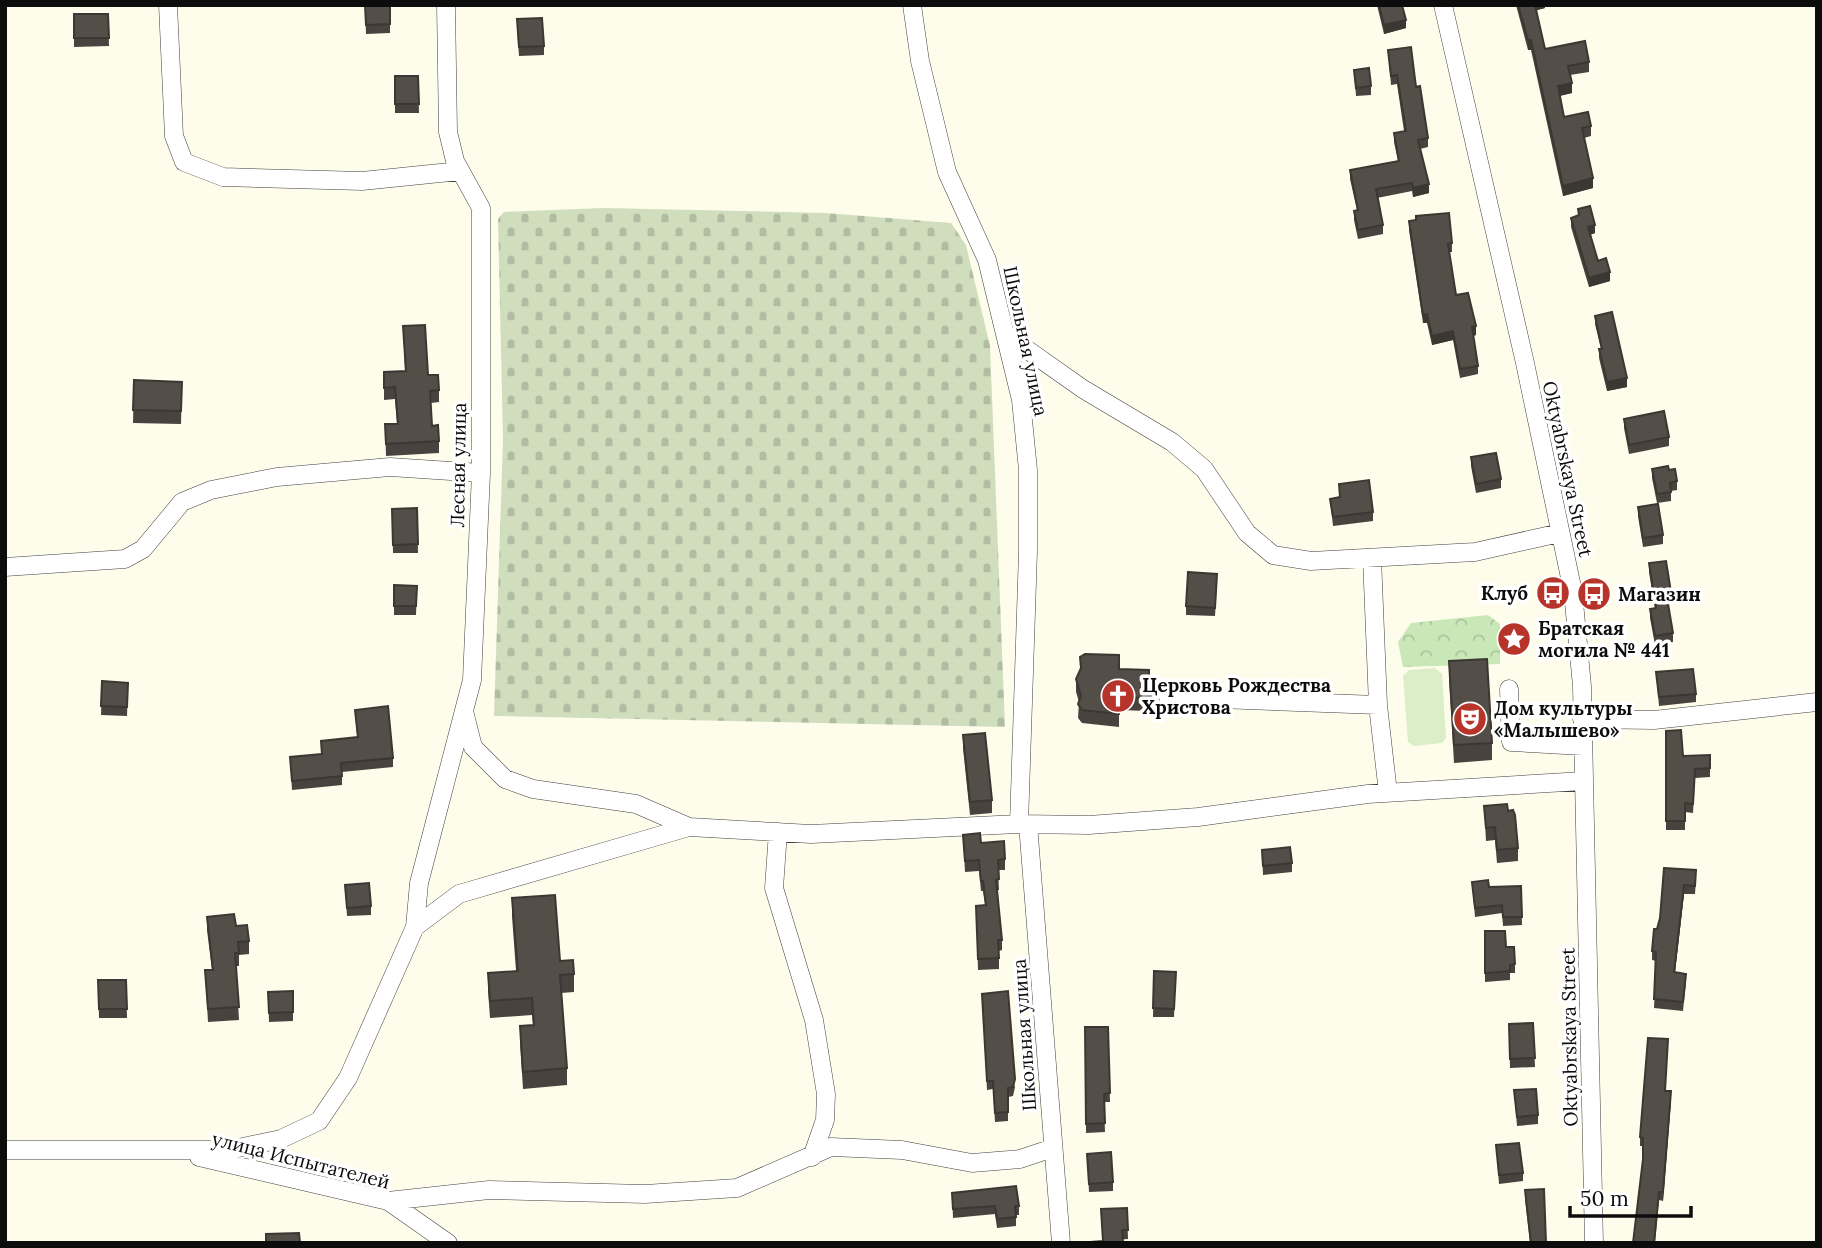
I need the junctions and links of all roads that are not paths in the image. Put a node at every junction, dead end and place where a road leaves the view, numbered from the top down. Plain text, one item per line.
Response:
1 (168, 5) edge
2 (446, 5) edge
3 (912, 5) edge
4 (1443, 5) edge
5 (460, 171) junction
6 (1005, 334) junction
7 (481, 473) junction
8 (1560, 533) junction
9 (1372, 558) junction
10 (5, 567) edge
11 (1509, 689) dead end
12 (1168, 697) dead end
13 (1817, 702) edge
14 (1378, 705) junction
15 (464, 713) junction
16 (1582, 719) junction
17 (1583, 746) junction
18 (1583, 781) junction
19 (1388, 793) junction
20 (1023, 824) junction
21 (689, 827) junction
22 (778, 832) junction
23 (415, 927) junction
24 (1053, 1148) junction
25 (5, 1150) edge
26 (175, 1151) junction
27 (811, 1157) junction
28 (388, 1201) junction
29 (448, 1243) edge
30 (1061, 1243) edge
31 (1594, 1243) edge

1 - 5 street
2 - 5 street, Лесная улица
3 - 6 street, Школьная улица
4 - 8 street, Oktyabrskaya Street
5 - 7 street, Лесная улица
6 - 9 street
6 - 20 street, Школьная улица
7 - 10 street
7 - 15 street, Лесная улица
8 - 9 street
8 - 16 street, Oktyabrskaya Street
9 - 14 street
11 - 17 street
12 - 14 street
13 - 16 street
14 - 19 street
15 - 21 street
15 - 23 street, Лесная улица
16 - 17 street, Oktyabrskaya Street
17 - 18 street, Oktyabrskaya Street
18 - 19 street
18 - 31 street, Oktyabrskaya Street
19 - 20 street
20 - 22 street
20 - 24 street, Школьная улица
21 - 22 street
21 - 23 street
22 - 27 street
23 - 26 street
24 - 27 street
24 - 30 street, Школьная улица
25 - 26 street
26 - 28 street, улица Испытателей
27 - 28 street
28 - 29 street, улица Испытателей

